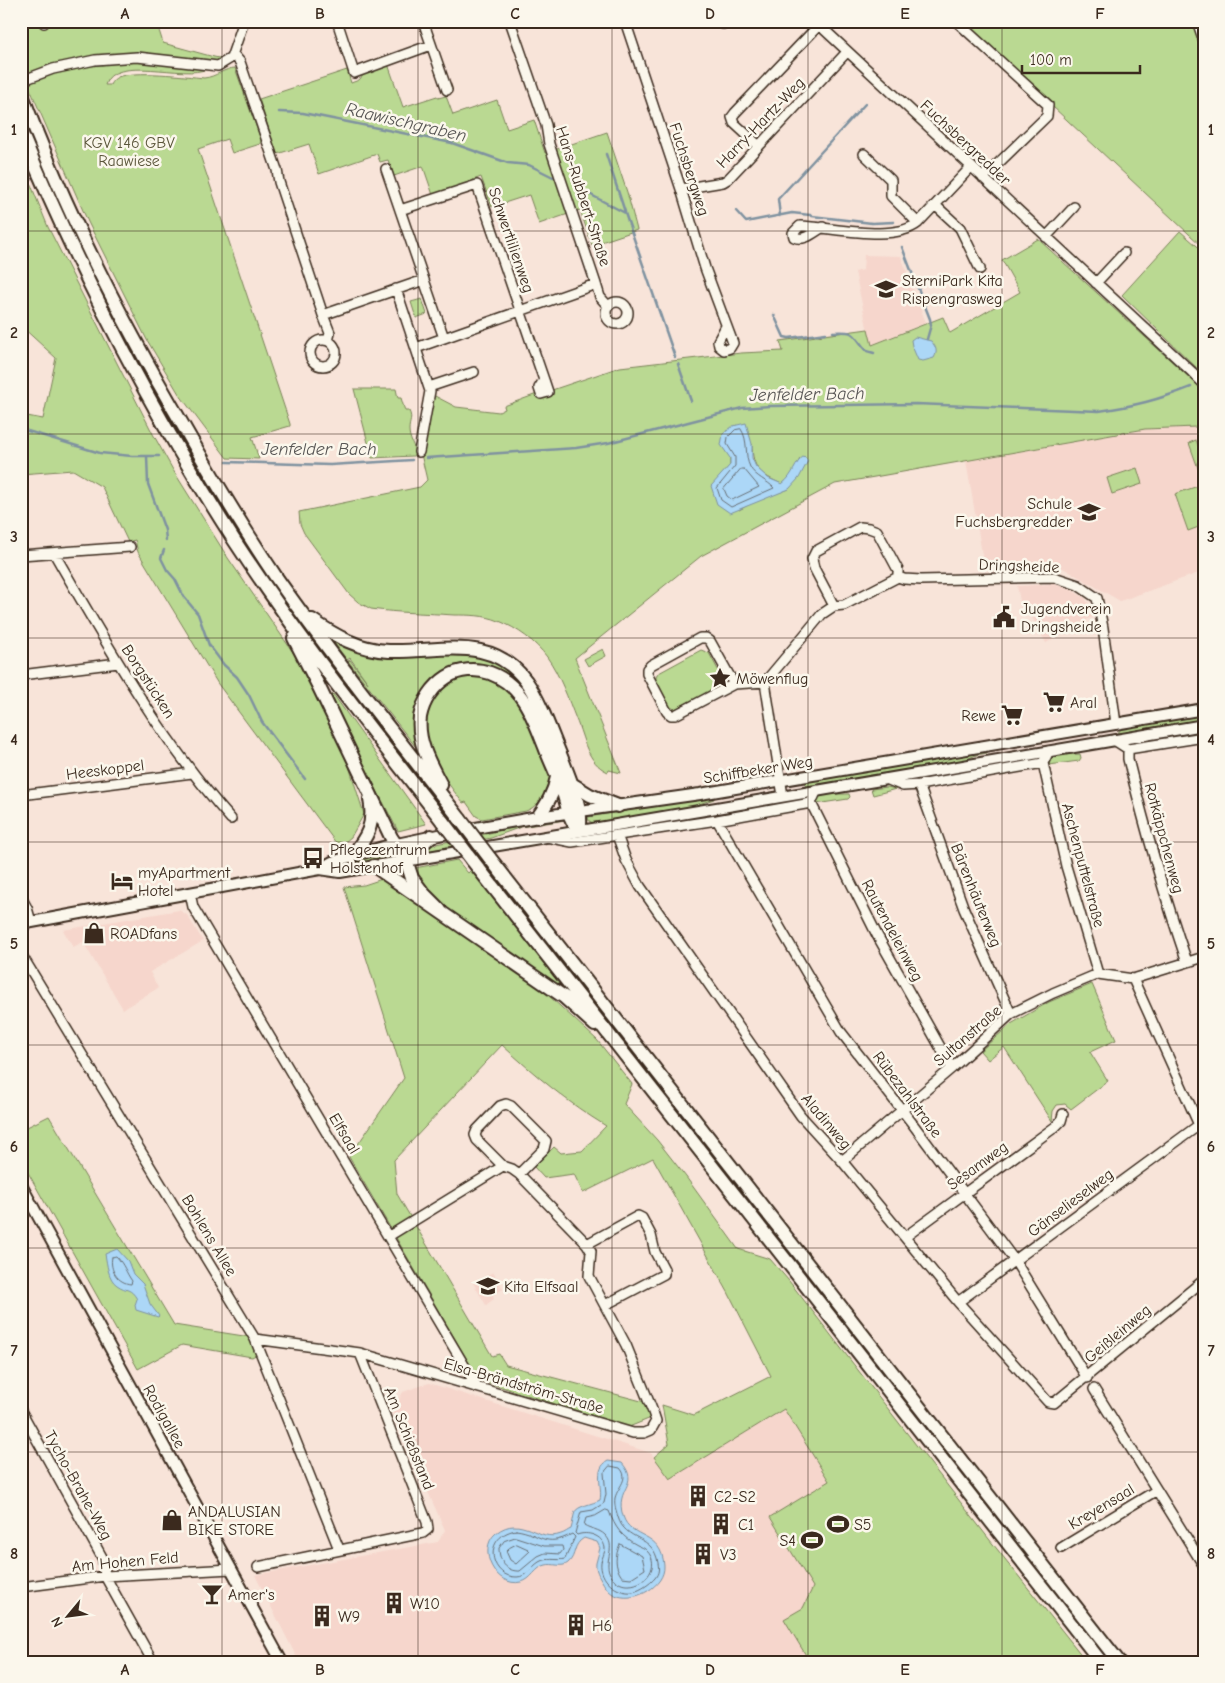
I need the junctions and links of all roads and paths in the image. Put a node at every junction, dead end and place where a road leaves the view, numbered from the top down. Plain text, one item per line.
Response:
1 (244, 21) edge
2 (337, 21) edge
3 (423, 21) edge
4 (510, 21) edge
5 (625, 21) edge
6 (956, 21) edge
7 (1197, 21) edge
8 (817, 23) edge
9 (1204, 41) edge
10 (431, 45) junction
11 (847, 52) junction
12 (234, 54) junction
13 (25, 80) edge
14 (447, 90) dead end
15 (21, 92) edge
16 (21, 132) edge
17 (759, 146) junction
18 (864, 154) dead end
19 (971, 167) junction
20 (386, 169) dead end
21 (983, 178) junction
22 (681, 189) junction
23 (936, 204) junction
24 (1074, 207) dead end
25 (400, 210) junction
26 (918, 223) junction
27 (823, 227) dead end
28 (1046, 237) junction
29 (1124, 253) dead end
30 (980, 269) dead end
31 (424, 280) junction
32 (596, 284) junction
33 (1096, 284) junction
34 (396, 289) junction
35 (608, 306) dead end
36 (521, 311) junction
37 (323, 315) junction
38 (726, 326) dead end
39 (444, 338) junction
40 (328, 341) dead end
41 (416, 348) junction
42 (474, 372) dead end
43 (544, 380) dead end
44 (1204, 384) edge
45 (429, 387) junction
46 (419, 452) dead end
47 (130, 547) dead end
48 (54, 553) junction
49 (21, 555) edge
50 (898, 576) junction
51 (270, 594) junction
52 (834, 606) junction
53 (302, 613) junction
54 (118, 663) junction
55 (21, 675) edge
56 (765, 682) junction
57 (734, 684) junction
58 (1204, 709) edge
59 (1116, 724) junction
60 (1204, 725) edge
61 (1204, 737) edge
62 (1114, 740) junction
63 (1000, 744) junction
64 (1128, 749) junction
65 (1049, 751) junction
66 (988, 761) junction
67 (1043, 763) junction
68 (192, 773) junction
69 (557, 776) junction
70 (886, 778) junction
71 (781, 780) junction
72 (572, 784) junction
73 (919, 785) junction
74 (368, 790) junction
75 (817, 790) junction
76 (21, 795) edge
77 (783, 796) junction
78 (811, 803) junction
79 (618, 806) junction
80 (574, 812) junction
81 (457, 815) junction
82 (538, 817) junction
83 (231, 819) dead end
84 (717, 820) junction
85 (579, 830) junction
86 (617, 835) junction
87 (431, 836) junction
88 (544, 836) junction
89 (395, 844) junction
90 (352, 856) junction
91 (406, 860) junction
92 (374, 866) junction
93 (320, 869) junction
94 (190, 893) junction
95 (21, 897) edge
96 (440, 910) junction
97 (26, 923) edge
98 (21, 954) edge
99 (1204, 957) edge
100 (1187, 962) junction
101 (1098, 974) junction
102 (1133, 979) junction
103 (1011, 1014) junction
104 (619, 1047) junction
105 (952, 1068) junction
106 (902, 1110) junction
107 (1062, 1114) dead end
108 (1199, 1125) junction
109 (1204, 1136) edge
110 (842, 1161) junction
111 (503, 1166) junction
112 (519, 1174) junction
113 (21, 1185) edge
114 (964, 1194) junction
115 (389, 1236) junction
116 (905, 1237) junction
117 (587, 1244) junction
118 (1015, 1262) junction
119 (1204, 1280) edge
120 (958, 1302) junction
121 (605, 1305) junction
122 (255, 1339) junction
123 (360, 1353) junction
124 (1087, 1378) junction
125 (477, 1387) junction
126 (1094, 1389) dead end
127 (1048, 1402) joint
128 (21, 1411) edge
129 (1157, 1490) junction
130 (1061, 1548) dead end
131 (339, 1549) junction
132 (1204, 1566) edge
133 (258, 1567) dead end
134 (231, 1569) junction
135 (105, 1576) junction
136 (21, 1587) edge
137 (153, 1662) edge
138 (282, 1662) edge
139 (1101, 1662) edge
140 (1119, 1662) edge

1 - 12 street
2 - 10 street
3 - 10 street
4 - 32 street, Hans-Rubbert-Straße
5 - 22 street, Fuchsbergweg
6 - 21 street
7 - 9 street
8 - 11 street, Fuchsbergredder
8 - 17 street
10 - 14 street
11 - 17 street, Harry-Hartz-Weg
11 - 19 street, Fuchsbergredder
12 - 13 street
12 - 37 street
15 - 53 highway
16 - 51 highway
17 - 22 street, Harry-Hartz-Weg
18 - 26 street
19 - 21 street, Fuchsbergredder
19 - 23 street
20 - 25 street
21 - 28 street, Fuchsbergredder
22 - 38 street, Fuchsbergweg
23 - 26 street
23 - 30 street
24 - 28 street
25 - 31 street
25 - 36 street, Schwertlilienweg
26 - 27 street
28 - 33 street, Fuchsbergredder
29 - 33 street
31 - 34 street
31 - 39 street
32 - 35 street
32 - 36 street, Hans-Rubbert-Straße
33 - 44 street, Fuchsbergredder
34 - 37 street
34 - 41 street
36 - 39 street, Hans-Rubbert-Straße
36 - 43 street, Schwertlilienweg
37 - 40 street
39 - 41 street, Hans-Rubbert-Straße
41 - 45 street
42 - 45 street
45 - 46 street
47 - 48 street
48 - 49 street
48 - 54 street, Borgstücken
50 - 52 street
50 - 52 street
50 - 59 street, Dringsheide
51 - 74 highway
51 - 104 highway, bridge
52 - 56 street
53 - 72 highway
53 - 81 highway
54 - 55 street
54 - 68 street, Borgstücken
56 - 57 street
56 - 71 street
57 - 57 street
58 - 59 main road, Schiffbeker Weg
59 - 62 main road
59 - 63 main road, Schiffbeker Weg
60 - 62 main road, Schiffbeker Weg
61 - 64 street
62 - 64 street
62 - 65 main road, Schiffbeker Weg
63 - 66 main road
63 - 71 main road, Schiffbeker Weg
64 - 100 street, Rotkäppchenweg
65 - 66 main road, Schiffbeker Weg
65 - 67 street
66 - 70 main road, Schiffbeker Weg
67 - 73 street, Schiffbeker Weg
67 - 101 street, Aschenputtelstraße
68 - 76 street, Heeskoppel
68 - 83 street, Borgstücken
69 - 80 highway
69 - 81 highway
69 - 82 highway
70 - 73 street, Schiffbeker Weg
70 - 75 main road, Schiffbeker Weg
71 - 77 street
71 - 79 main road, Schiffbeker Weg
72 - 79 highway
72 - 80 highway
73 - 103 street, Bärenhäuterweg
74 - 89 highway
74 - 90 highway
75 - 77 main road, Schiffbeker Weg
75 - 78 street, Schiffbeker Weg
77 - 85 main road, Schiffbeker Weg
78 - 84 street, Schiffbeker Weg
78 - 105 street, Rautendeleinweg
79 - 80 main road, Schiffbeker Weg
80 - 82 main road, Schiffbeker Weg
80 - 85 highway
81 - 140 highway, bridge
82 - 87 main road, Schiffbeker Weg
84 - 86 street, Schiffbeker Weg
84 - 106 street, Rübezahlstraße
85 - 88 main road, Schiffbeker Weg
86 - 88 street, Schiffbeker Weg
86 - 110 street, Aladinweg
87 - 89 main road, Schiffbeker Weg
87 - 91 highway
88 - 91 main road, Schiffbeker Weg
89 - 90 main road, Schiffbeker Weg
89 - 91 highway
90 - 93 main road, Schiffbeker Weg
91 - 92 main road, Schiffbeker Weg
91 - 96 highway
92 - 93 main road, Schiffbeker Weg
92 - 96 highway
93 - 94 main road, Schiffbeker Weg
94 - 97 main road, Schiffbeker Weg
94 - 115 street, Elfsaal
95 - 97 street
96 - 104 highway
98 - 122 street, Bohlens Allee
99 - 100 street
100 - 102 street
101 - 102 street
101 - 103 street, Sultanstraße
102 - 108 street
103 - 105 street, Sultanstraße
104 - 139 highway
105 - 106 street, Sultanstraße
106 - 110 street, Sultanstraße
106 - 114 street, Rübezahlstraße
107 - 114 street, Sesamweg
108 - 109 street
108 - 118 street, Gänselieselweg
110 - 116 street, Aladinweg
111 - 112 street
111 - 112 street
111 - 115 street
112 - 117 street
113 - 134 main road, Rodigallee
114 - 116 street, Sesamweg
114 - 118 street, Rübezahlstraße
115 - 125 street, Elfsaal
116 - 120 street, Aladinweg
117 - 121 street, Elsa-Brändström-Straße
117 - 121 street
118 - 120 street, Gänselieselweg
118 - 124 street, Rübezahlstraße
119 - 124 street, Geißleinweg
120 - 127 street, Aladinweg
121 - 125 street, Elsa-Brändström-Straße
122 - 123 street, Elsa-Brändström-Straße
122 - 131 street, Bohlens Allee
123 - 125 street, Elsa-Brändström-Straße
123 - 131 street, Am Schießstand
124 - 127 street, Geißleinweg
126 - 129 street
128 - 135 street, Tycho-Brahe-Weg
129 - 130 street, Kreyensaal
129 - 132 street
131 - 133 street
134 - 135 street, Am Hohen Feld
134 - 138 main road, Rodigallee
135 - 136 street, Am Hohen Feld
135 - 137 street, Tycho-Brahe-Weg

